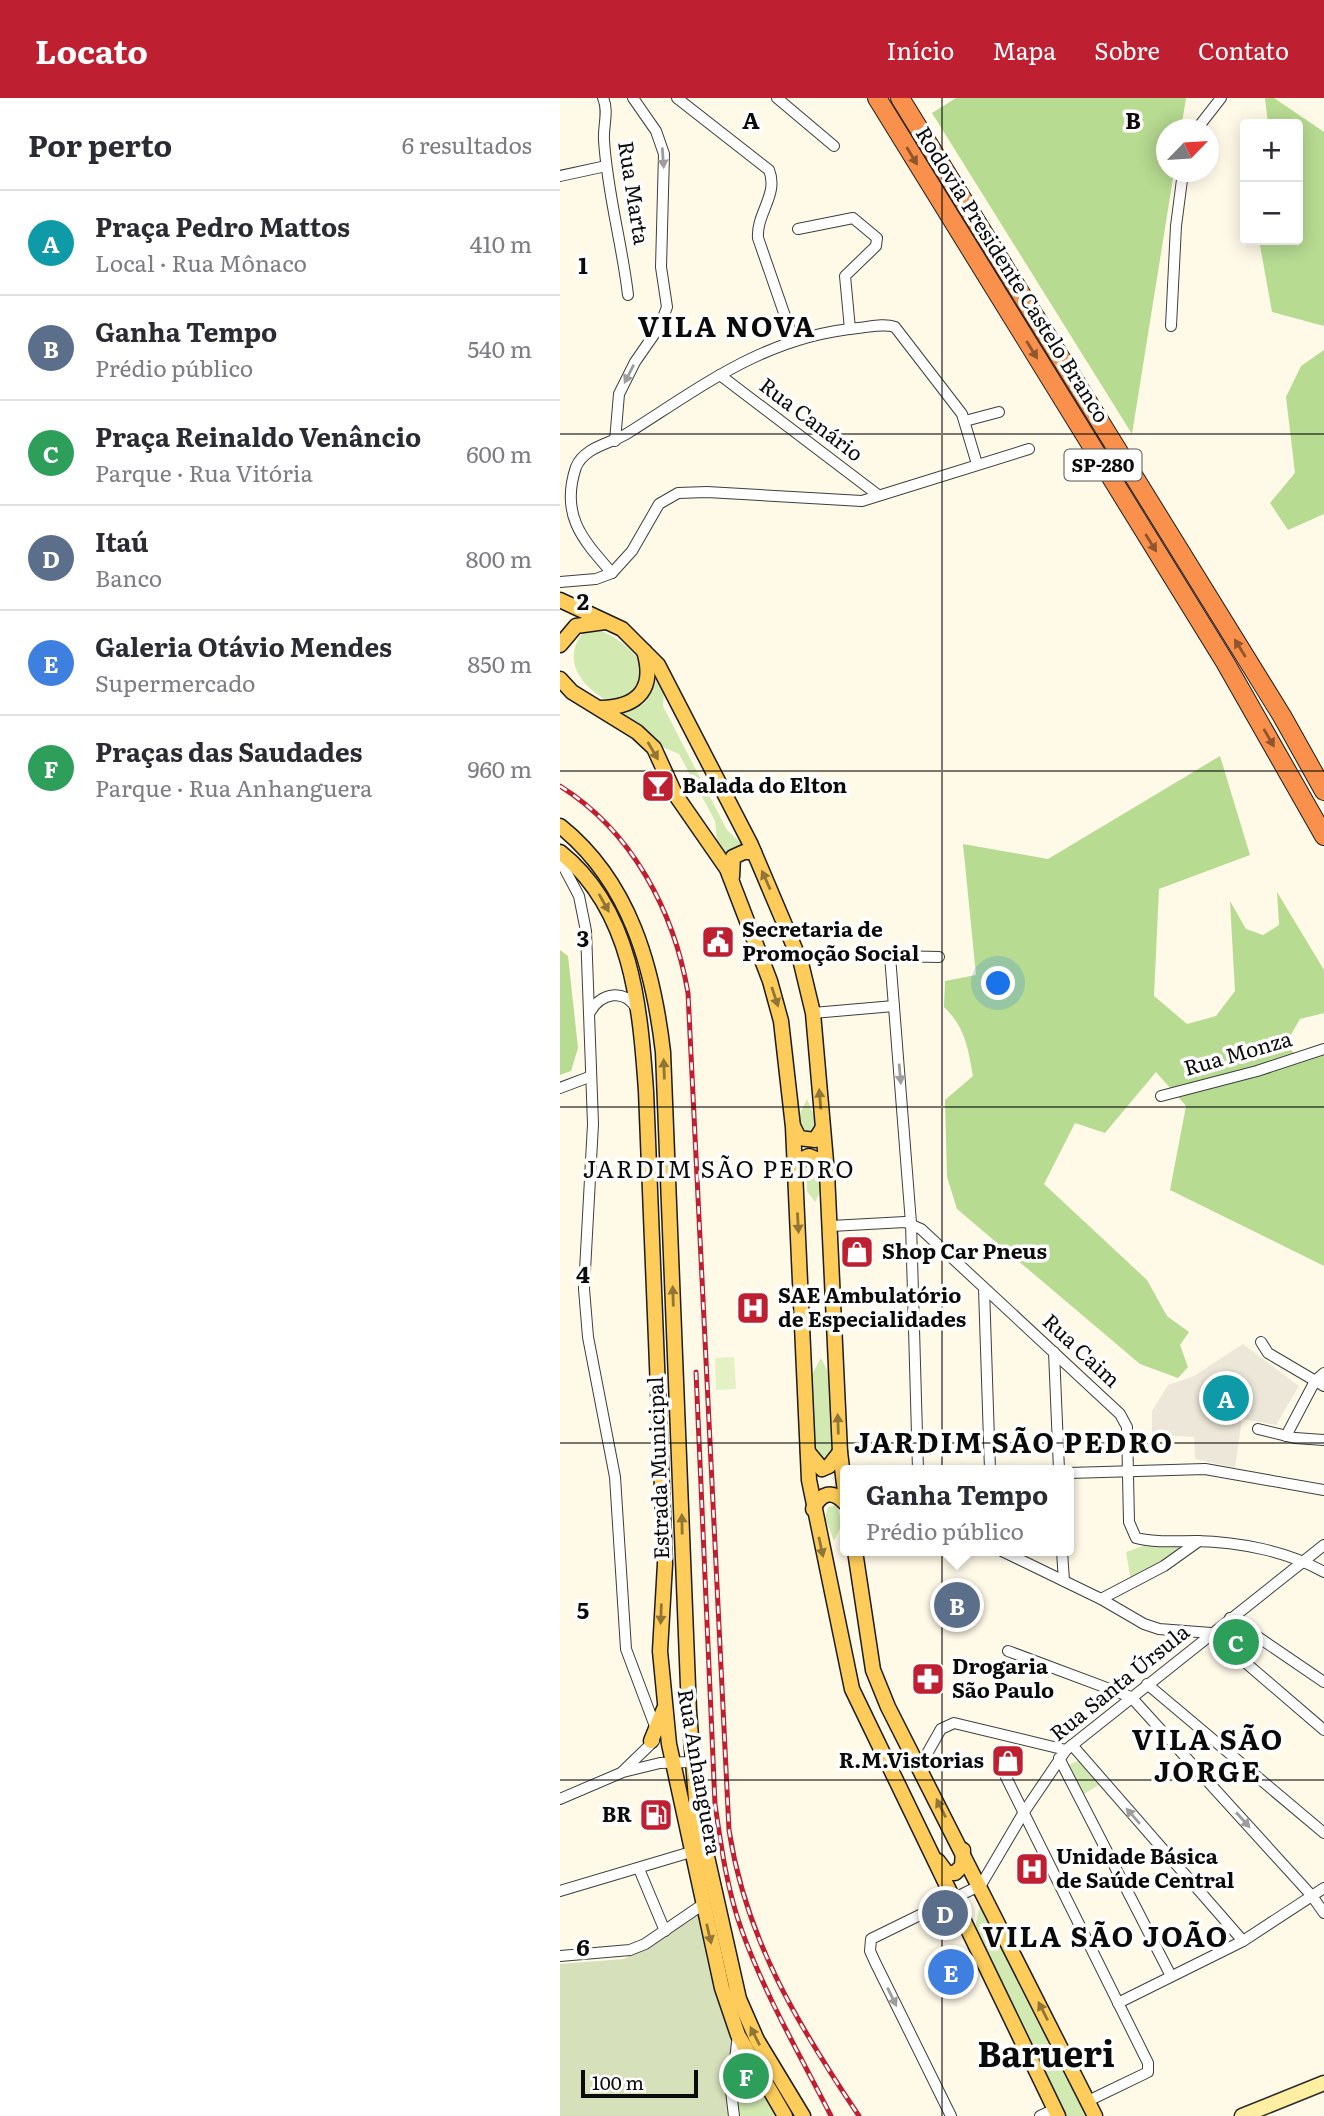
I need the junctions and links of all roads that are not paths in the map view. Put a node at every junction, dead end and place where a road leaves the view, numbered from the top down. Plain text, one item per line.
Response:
1 (603, 98) edge
2 (633, 98) edge
3 (677, 98) edge
4 (777, 98) edge
5 (877, 98) edge
6 (900, 98) edge
7 (1221, 98) edge
8 (1205, 119) edge
9 (834, 146) dead end
10 (606, 166) junction
11 (560, 176) edge
12 (1182, 182) edge
13 (798, 229) dead end
14 (628, 295) dead end
15 (1171, 326) dead end
16 (850, 329) junction
17 (793, 340) junction
18 (720, 375) junction
19 (999, 412) dead end
20 (965, 421) junction
21 (615, 441) junction
22 (1030, 449) dead end
23 (977, 464) junction
24 (878, 495) junction
25 (612, 573) junction
26 (560, 582) edge
27 (560, 600) edge
28 (607, 622) junction
29 (560, 645) edge
30 (643, 646) junction
31 (561, 679) edge
32 (601, 708) junction
33 (1324, 789) edge
34 (560, 826) edge
35 (1324, 836) edge
36 (560, 852) edge
37 (754, 852) junction
38 (560, 860) edge
39 (732, 879) junction
40 (939, 957) dead end
41 (894, 1006) junction
42 (590, 1012) junction
43 (813, 1013) junction
44 (640, 1014) junction
45 (1324, 1049) edge
46 (589, 1077) junction
47 (560, 1088) edge
48 (1161, 1096) dead end
49 (793, 1127) junction
50 (822, 1129) junction
51 (827, 1173) junction
52 (795, 1175) junction
53 (911, 1223) junction
54 (831, 1226) junction
55 (984, 1289) junction
56 (1261, 1342) dead end
57 (1055, 1352) junction
58 (1324, 1373) edge
59 (1320, 1384) edge
60 (1258, 1429) dead end
61 (1286, 1436) junction
62 (1324, 1440) edge
63 (806, 1447) junction
64 (839, 1452) junction
65 (841, 1465) edge
66 (918, 1465) edge
67 (990, 1465) edge
68 (1059, 1465) edge
69 (1074, 1473) edge
70 (1129, 1473) junction
71 (1324, 1490) edge
72 (840, 1499) edge
73 (813, 1509) junction
74 (1199, 1541) junction
75 (1324, 1545) edge
76 (856, 1556) edge
77 (1012, 1556) edge
78 (1062, 1556) edge
79 (683, 1560) junction
80 (1304, 1561) junction
81 (1324, 1572) edge
82 (1063, 1581) junction
83 (1101, 1599) junction
84 (1230, 1618) junction
85 (1211, 1633) junction
86 (1008, 1651) dead end
87 (681, 1667) junction
88 (661, 1668) junction
89 (1324, 1682) edge
90 (1147, 1684) junction
91 (1131, 1697) junction
92 (664, 1708) junction
93 (688, 1711) junction
94 (1324, 1730) edge
95 (653, 1735) junction
96 (668, 1742) junction
97 (1065, 1751) junction
98 (691, 1757) junction
99 (673, 1764) junction
100 (920, 1766) junction
101 (623, 1772) junction
102 (1006, 1777) dead end
103 (560, 1799) edge
104 (1024, 1812) junction
105 (1324, 1833) edge
106 (928, 1849) junction
107 (963, 1849) junction
108 (691, 1852) junction
109 (639, 1869) junction
110 (981, 1885) junction
111 (1324, 1888) edge
112 (560, 1891) edge
113 (1312, 1896) junction
114 (952, 1899) junction
115 (702, 1905) junction
116 (1324, 1913) edge
117 (665, 1931) junction
118 (1243, 1941) junction
119 (560, 1956) edge
120 (1171, 1976) junction
121 (1118, 2003) junction
122 (738, 2035) junction
123 (1324, 2084) edge
124 (1088, 2101) junction
125 (1057, 2112) edge
126 (734, 2116) edge
127 (785, 2116) edge
128 (803, 2116) edge
129 (951, 2116) edge
130 (1041, 2116) edge
131 (1096, 2116) edge
132 (1242, 2116) edge

1 - 10 street, Rua Marta
2 -> 21 street
3 - 17 street
4 - 9 street
5 -> 35 highway, Rodovia Presidente Castelo Branco / SP-280
33 -> 6 highway, Rodovia Presidente Castelo Branco / SP-280
7 - 8 street
10 - 11 street
10 - 14 street, Rua Marta
12 - 15 street
13 - 16 street
16 - 17 street
16 - 20 street
17 - 18 street
18 - 21 street
18 - 24 street, Rua Canário
19 - 20 street
20 - 23 street
21 - 25 street
22 - 23 street
23 - 24 street
24 - 25 street
25 - 26 street
27 - 28 main road
28 - 29 main road
28 - 30 main road
30 - 32 main road
30 - 37 main road
31 - 32 main road
32 -> 39 main road
79 -> 34 main road, Estrada Municipal
36 -> 44 main road, Rua Anhanguera
37 - 39 main road
43 -> 37 main road
38 - 42 street, Estrada Municipal
39 -> 49 main road
40 - 41 street
41 - 43 street
41 -> 53 street
42 - 44 street
42 - 46 street, Estrada Municipal
50 -> 43 main road
44 -> 88 main road, Rua Anhanguera
45 - 48 street, Rua Monza
46 - 47 street
46 - 95 street, Estrada Municipal
49 - 50 main road
49 - 52 main road
50 - 51 main road
51 - 52 main road
51 - 54 main road
52 -> 63 main road
53 - 54 street
53 - 55 street, Rua Caim
53 - 66 street
64 -> 54 main road
55 - 57 street, Rua Caim
55 - 67 street
56 - 59 street
57 - 68 street
57 - 70 street, Rua Caim
58 - 59 street
59 - 61 street
60 - 61 street
61 - 62 street
63 - 64 main road
63 - 73 main road
64 - 65 main road
69 - 70 street
70 - 71 street
70 - 74 street, Rua Caim
72 - 73 main road
73 -> 106 main road
74 - 80 street
74 - 83 street
75 - 80 street, Rua Santa Úrsula
76 - 100 main road
77 - 82 street
78 - 82 street
79 - 87 main road
79 - 93 main road, Estrada Municipal
80 - 81 street
80 - 84 street, Rua Santa Úrsula
82 - 83 street
83 - 85 street
84 - 85 street, Rua Santa Úrsula
84 - 89 street
85 - 90 street, Rua Santa Úrsula
85 - 94 street
86 - 91 street
87 - 88 main road
87 - 93 main road
88 - 92 main road, Rua Anhanguera
90 - 91 street, Rua Santa Úrsula
90 - 105 street
91 - 97 street, Rua Santa Úrsula
91 -> 113 street
92 - 95 main road
92 - 96 main road, Rua Anhanguera
93 - 98 main road, Estrada Municipal
95 - 96 street
95 - 101 street
96 - 98 main road
96 - 99 main road, Rua Anhanguera
97 - 100 street
97 - 104 street, Rua Santa Úrsula
118 -> 97 street
97 - 120 street
98 - 99 street
128 -> 98 main road, Estrada Municipal
99 - 101 street
99 - 108 main road, Rua Anhanguera
107 -> 100 main road
101 - 103 street
102 - 104 street
104 - 110 street, Rua Santa Úrsula
104 - 121 street
106 - 107 main road
106 - 114 main road
107 - 110 main road
108 - 109 street
108 - 115 main road, Rua Anhanguera
109 - 112 street
109 - 117 street
110 - 114 street
124 -> 110 main road
111 - 113 street
113 - 116 street
113 - 118 street
114 - 125 main road
114 -> 129 street
115 - 117 street
115 -> 122 main road, Rua Anhanguera
117 - 119 street
118 - 120 street
120 - 121 street
121 - 124 street
122 - 126 street
122 - 127 main road, Rua Anhanguera
123 - 132 street
124 - 131 main road
125 - 130 street

